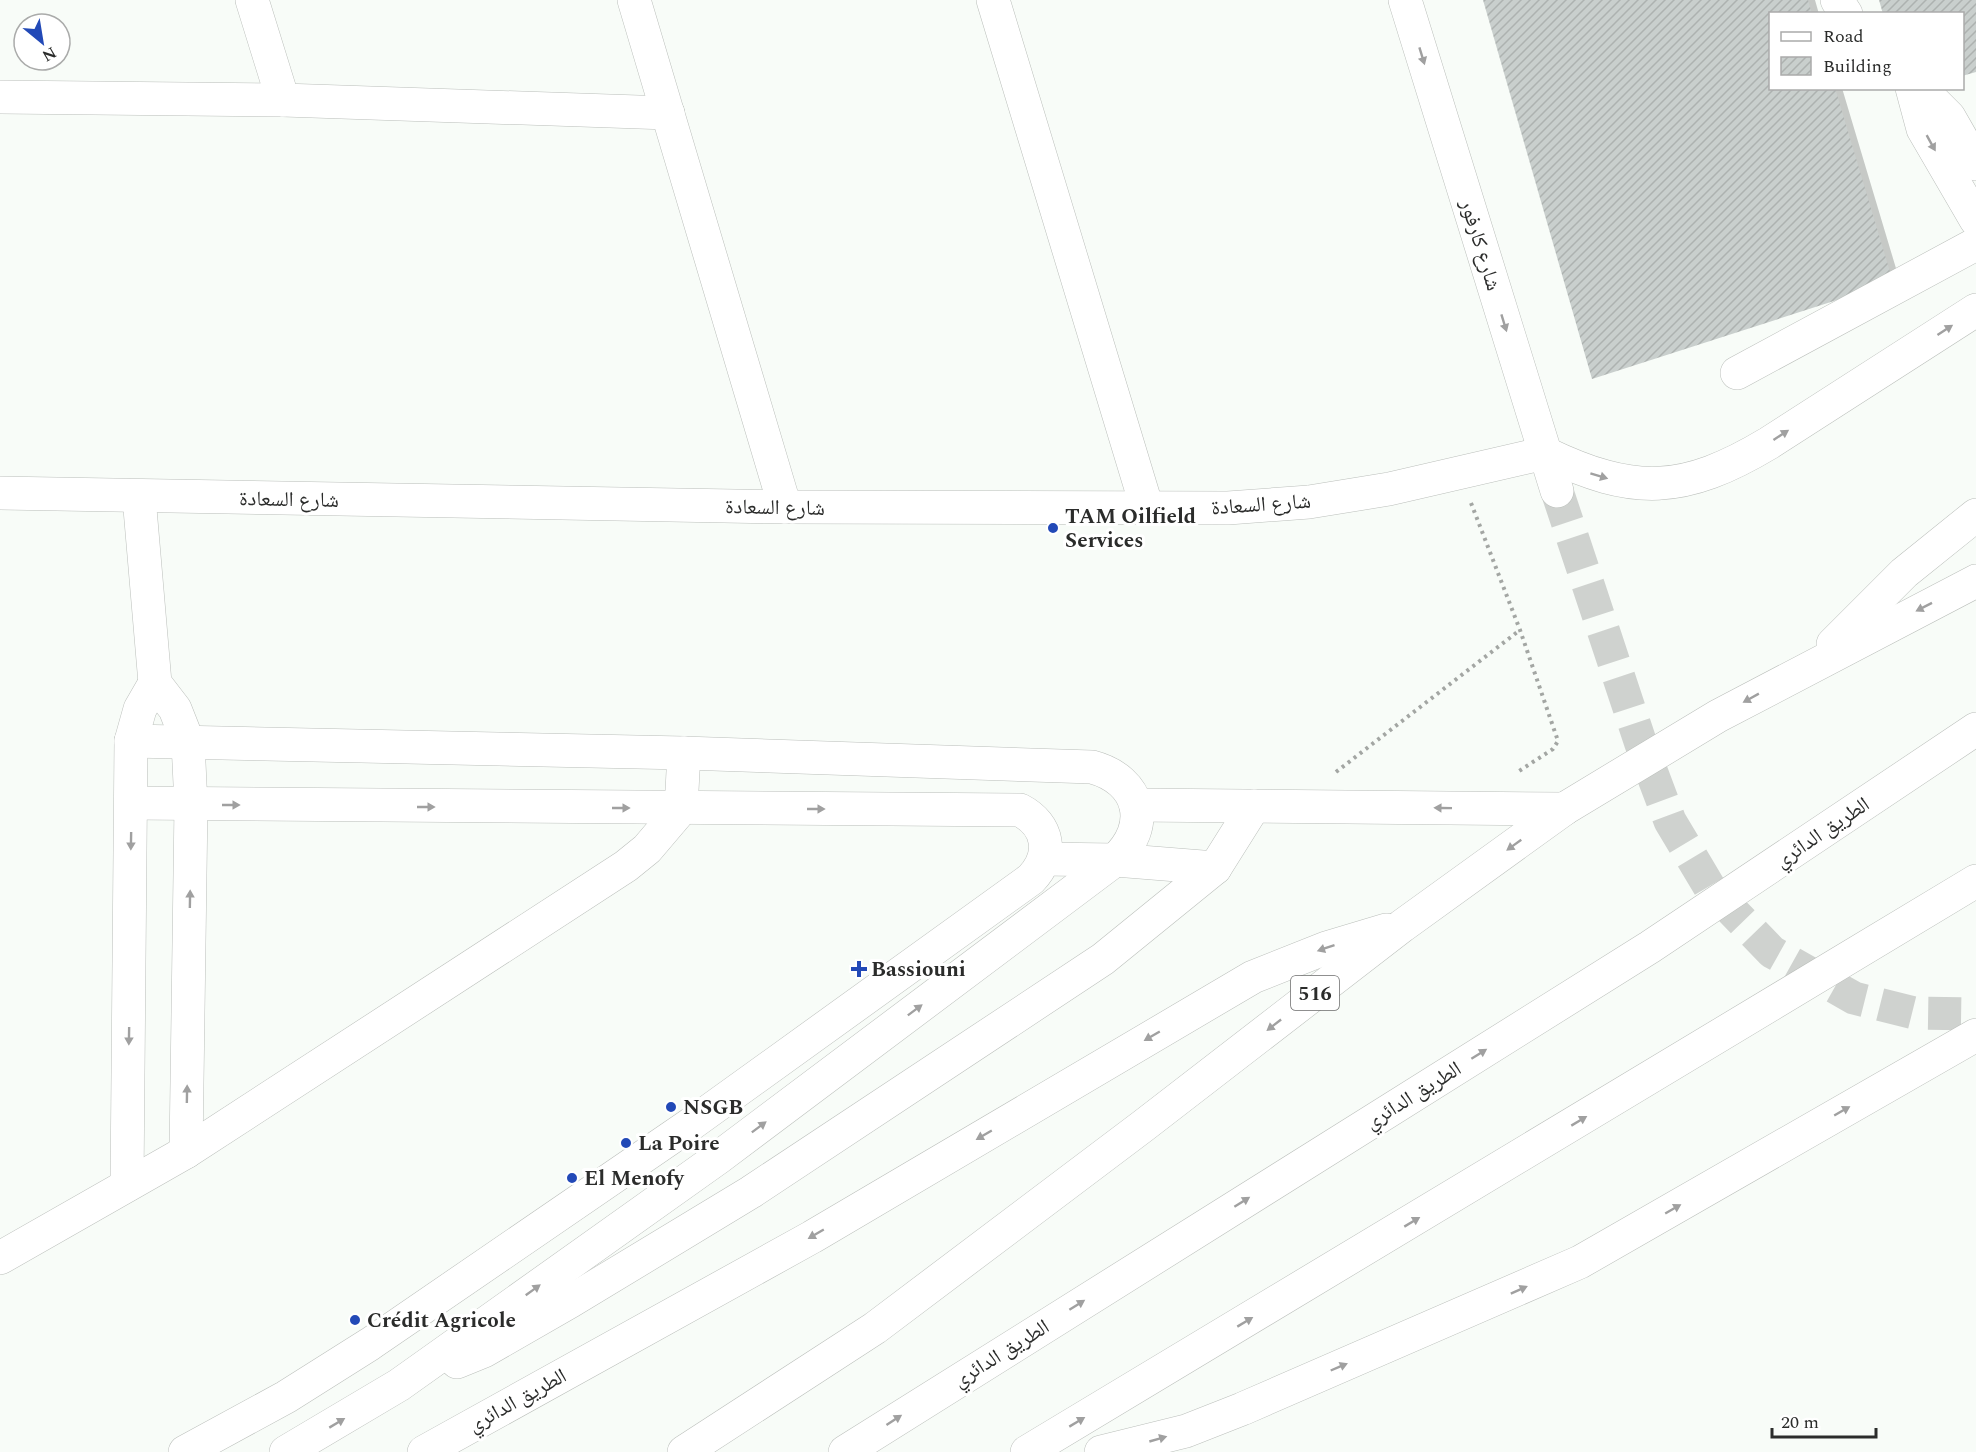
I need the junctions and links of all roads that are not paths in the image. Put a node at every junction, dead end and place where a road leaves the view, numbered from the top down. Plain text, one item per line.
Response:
1 (252, 0) edge
2 (634, 0) edge
3 (993, 0) edge
4 (1405, 0) edge
5 (1913, 90) edge
6 (1922, 90) edge
7 (0, 97) edge
8 (283, 100) junction
9 (668, 113) junction
10 (1976, 164) edge
11 (1976, 220) edge
12 (1976, 244) edge
13 (1976, 310) edge
14 (1737, 373) dead end
15 (1545, 453) junction
16 (1557, 491) tunnel mouth
17 (0, 493) edge
18 (139, 497) junction
19 (785, 507) junction
20 (1147, 508) junction
21 (1976, 515) edge
22 (1976, 581) edge
23 (1815, 663) junction
24 (155, 683) junction
25 (1976, 729) edge
26 (131, 741) junction
27 (188, 742) junction
28 (684, 753) junction
29 (131, 803) junction
30 (191, 805) junction
31 (1136, 805) junction
32 (1254, 806) junction
33 (681, 809) junction
34 (1564, 809) junction
35 (1044, 859) junction
36 (1114, 860) junction
37 (1215, 868) junction
38 (1976, 881) edge
39 (1402, 926) junction
40 (1976, 1035) edge
41 (691, 1124) junction
42 (186, 1152) junction
43 (718, 1158) junction
44 (127, 1185) junction
45 (0, 1258) edge
46 (399, 1386) junction
47 (185, 1452) edge
48 (286, 1452) edge
49 (424, 1452) edge
50 (684, 1452) edge
51 (845, 1452) edge
52 (1027, 1452) edge
53 (1101, 1452) edge

1 - 8 main road
2 - 9 main road
3 - 20 main road
4 -> 15 main road, شارع كارفور
5 -> 11 main road
6 - 10 main road
7 - 8 main road
8 - 9 main road
9 - 19 main road
12 - 14 main road
15 -> 13 main road
15 - 16 main road, شارع كارفور
15 - 20 main road, شارع السعادة
17 - 18 main road, شارع السعادة
18 - 19 main road, شارع السعادة
18 - 24 main road
19 - 20 main road, شارع السعادة
21 - 23 main road
22 -> 23 main road, الطريق الدائري / 516
23 -> 34 main road, الطريق الدائري / 516
24 - 26 main road
24 - 27 main road
51 -> 25 main road, الطريق الدائري
26 - 27 main road
26 - 29 main road
27 - 28 main road
27 - 30 main road
28 - 31 main road
28 - 33 main road
29 - 30 main road
29 -> 44 main road
30 -> 33 main road
42 -> 30 main road
31 - 32 main road
31 - 36 main road
34 -> 32 main road
32 - 37 main road
33 -> 35 main road
33 - 42 main road
34 -> 39 main road, الطريق الدائري / 516
35 - 36 main road
35 - 41 main road
36 - 37 main road
43 -> 36 main road
37 - 46 main road
52 -> 38 main road
39 -> 49 main road, الطريق الدائري / 516
39 -> 50 main road, الطريق الدائري / 516
53 -> 40 main road
41 - 43 main road
41 - 47 main road
42 - 44 main road
46 -> 43 main road
44 - 45 main road
48 -> 46 main road

